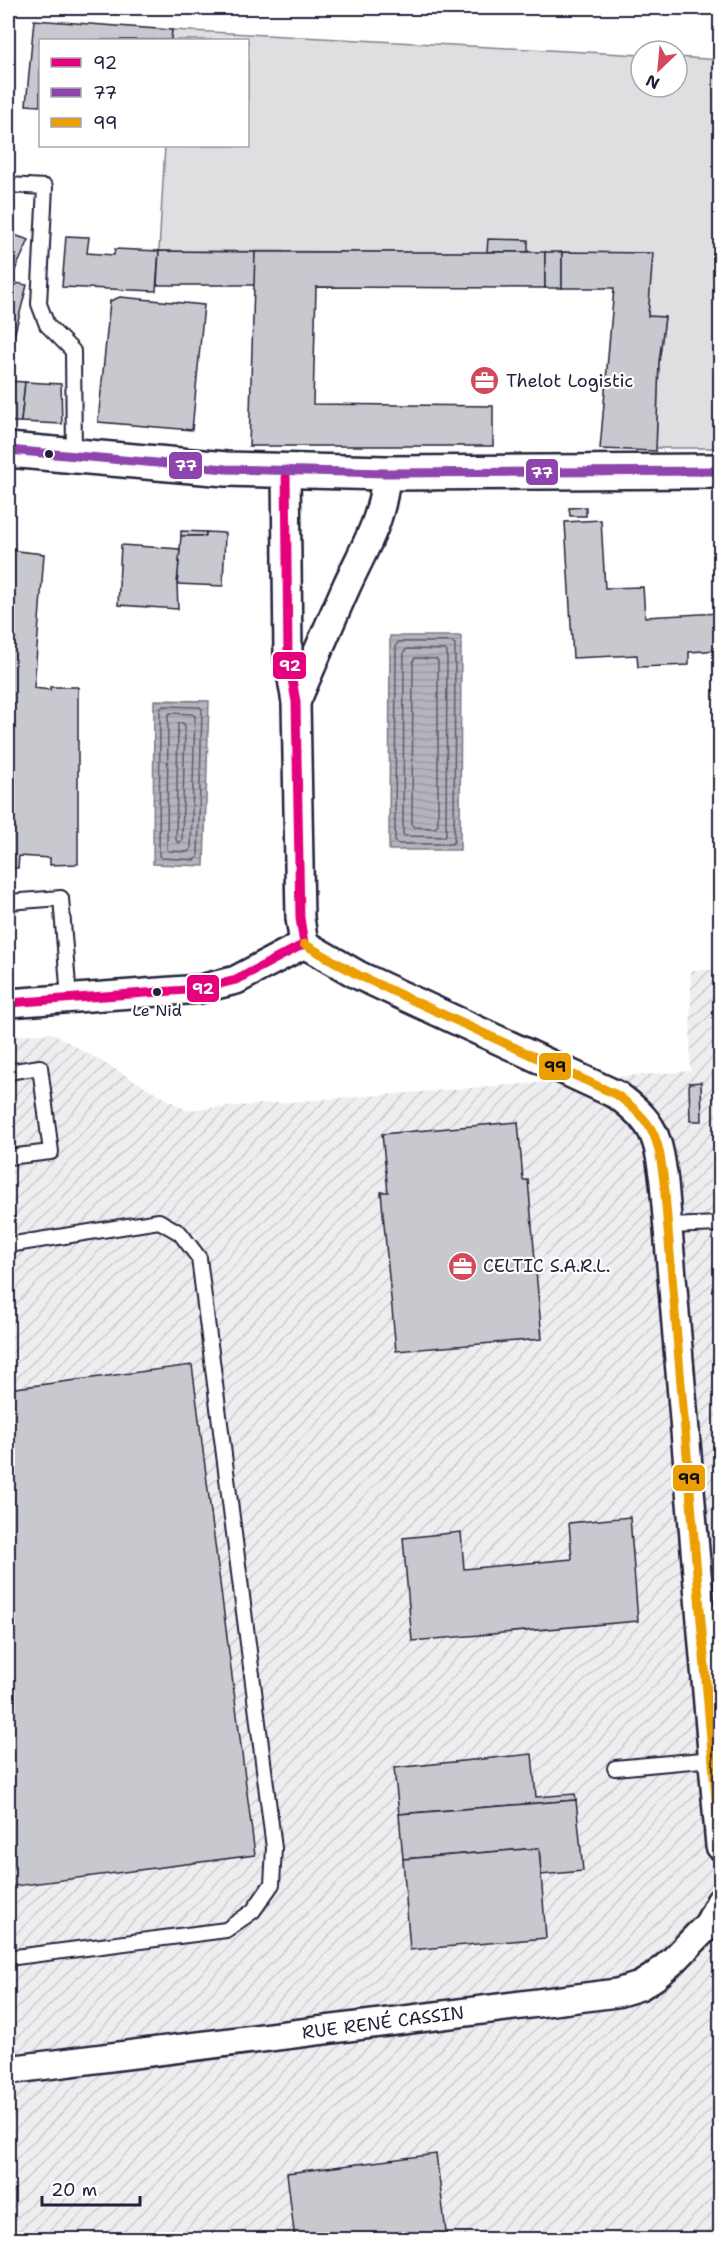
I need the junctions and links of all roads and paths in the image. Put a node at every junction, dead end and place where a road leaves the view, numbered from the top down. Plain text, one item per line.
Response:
1 (8, 185) edge
2 (8, 450) edge
3 (74, 456) junction
4 (286, 470) junction
5 (720, 471) edge
6 (386, 473) junction
7 (296, 702) junction
8 (8, 902) edge
9 (304, 945) junction
10 (69, 998) junction
11 (8, 1003) edge
12 (8, 1072) edge
13 (8, 1157) edge
14 (720, 1224) edge
15 (668, 1226) junction
16 (8, 1245) edge
17 (713, 1759) junction
18 (615, 1768) dead end
19 (720, 1846) edge
20 (720, 1902) edge
21 (8, 1958) edge
22 (8, 2070) edge

1 - 3 lane
2 - 3 street
3 - 4 street
4 - 6 street
4 - 7 street
5 - 6 street
6 - 7 street
7 - 9 street
8 - 10 lane
9 - 10 street
9 - 15 street
10 - 11 street
12 - 13 lane
14 - 15 lane
15 - 17 street
16 - 21 lane
17 - 18 lane
17 - 19 street
20 - 22 street, RUE RENÉ CASSIN

